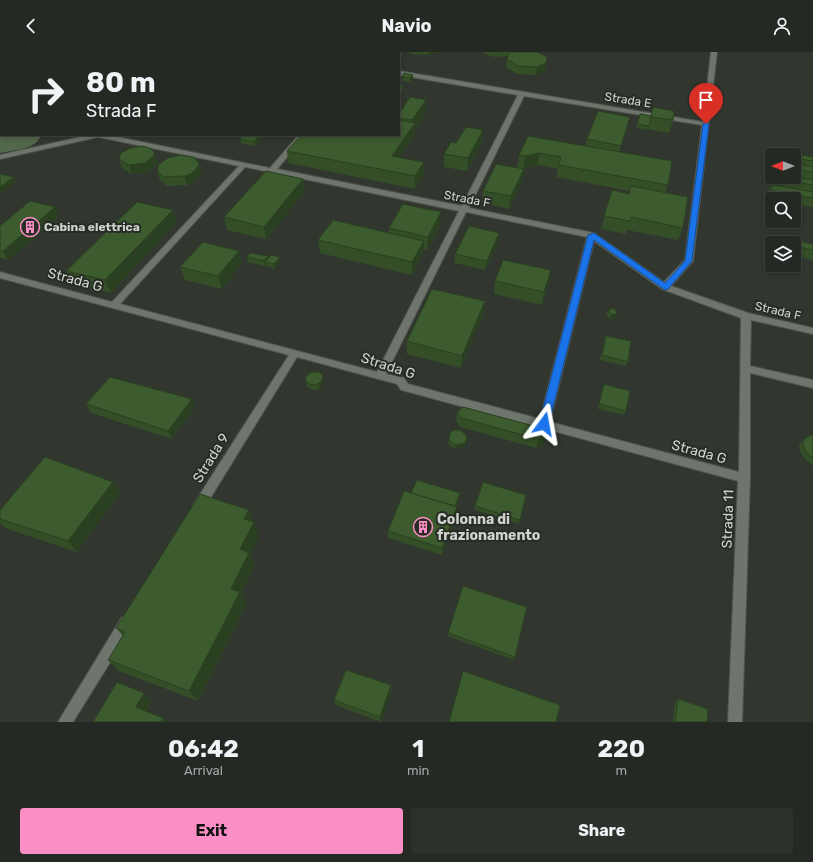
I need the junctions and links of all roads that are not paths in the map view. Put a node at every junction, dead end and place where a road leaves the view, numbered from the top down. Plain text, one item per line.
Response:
1 (714, 52) edge
2 (400, 73) edge
3 (522, 94) junction
4 (706, 124) junction
5 (94, 136) edge
6 (103, 136) edge
7 (302, 136) edge
8 (0, 157) edge
9 (244, 164) junction
10 (272, 170) junction
11 (462, 210) junction
12 (591, 235) junction
13 (0, 275) edge
14 (665, 287) junction
15 (114, 305) junction
16 (746, 316) junction
17 (813, 331) edge
18 (295, 353) junction
19 (745, 368) junction
20 (380, 376) junction
21 (813, 384) edge
22 (544, 424) junction
23 (744, 478) junction
24 (194, 514) edge
25 (132, 615) edge
26 (64, 722) edge
27 (734, 722) edge

1 - 4 lane
2 - 3 lane, Strada E
3 - 4 lane, Strada E
3 - 11 lane
4 - 14 lane
5 - 8 lane
6 - 9 lane, Strada F
7 - 10 lane
9 - 10 lane, Strada F
9 - 15 lane
10 - 11 lane, Strada F
11 - 12 lane, Strada F
11 - 20 lane
12 - 14 lane, Strada F
12 - 22 lane
13 - 15 lane, Strada G
14 - 16 lane, Strada F
15 - 18 lane, Strada G
16 - 17 lane, Strada F
16 - 19 lane, Strada 11
18 - 20 lane, Strada G
18 - 24 lane, Strada 9
19 - 21 lane
19 - 23 lane, Strada 11
20 - 22 lane, Strada G
22 - 23 lane, Strada G
23 - 27 lane, Strada 11
25 - 26 lane

